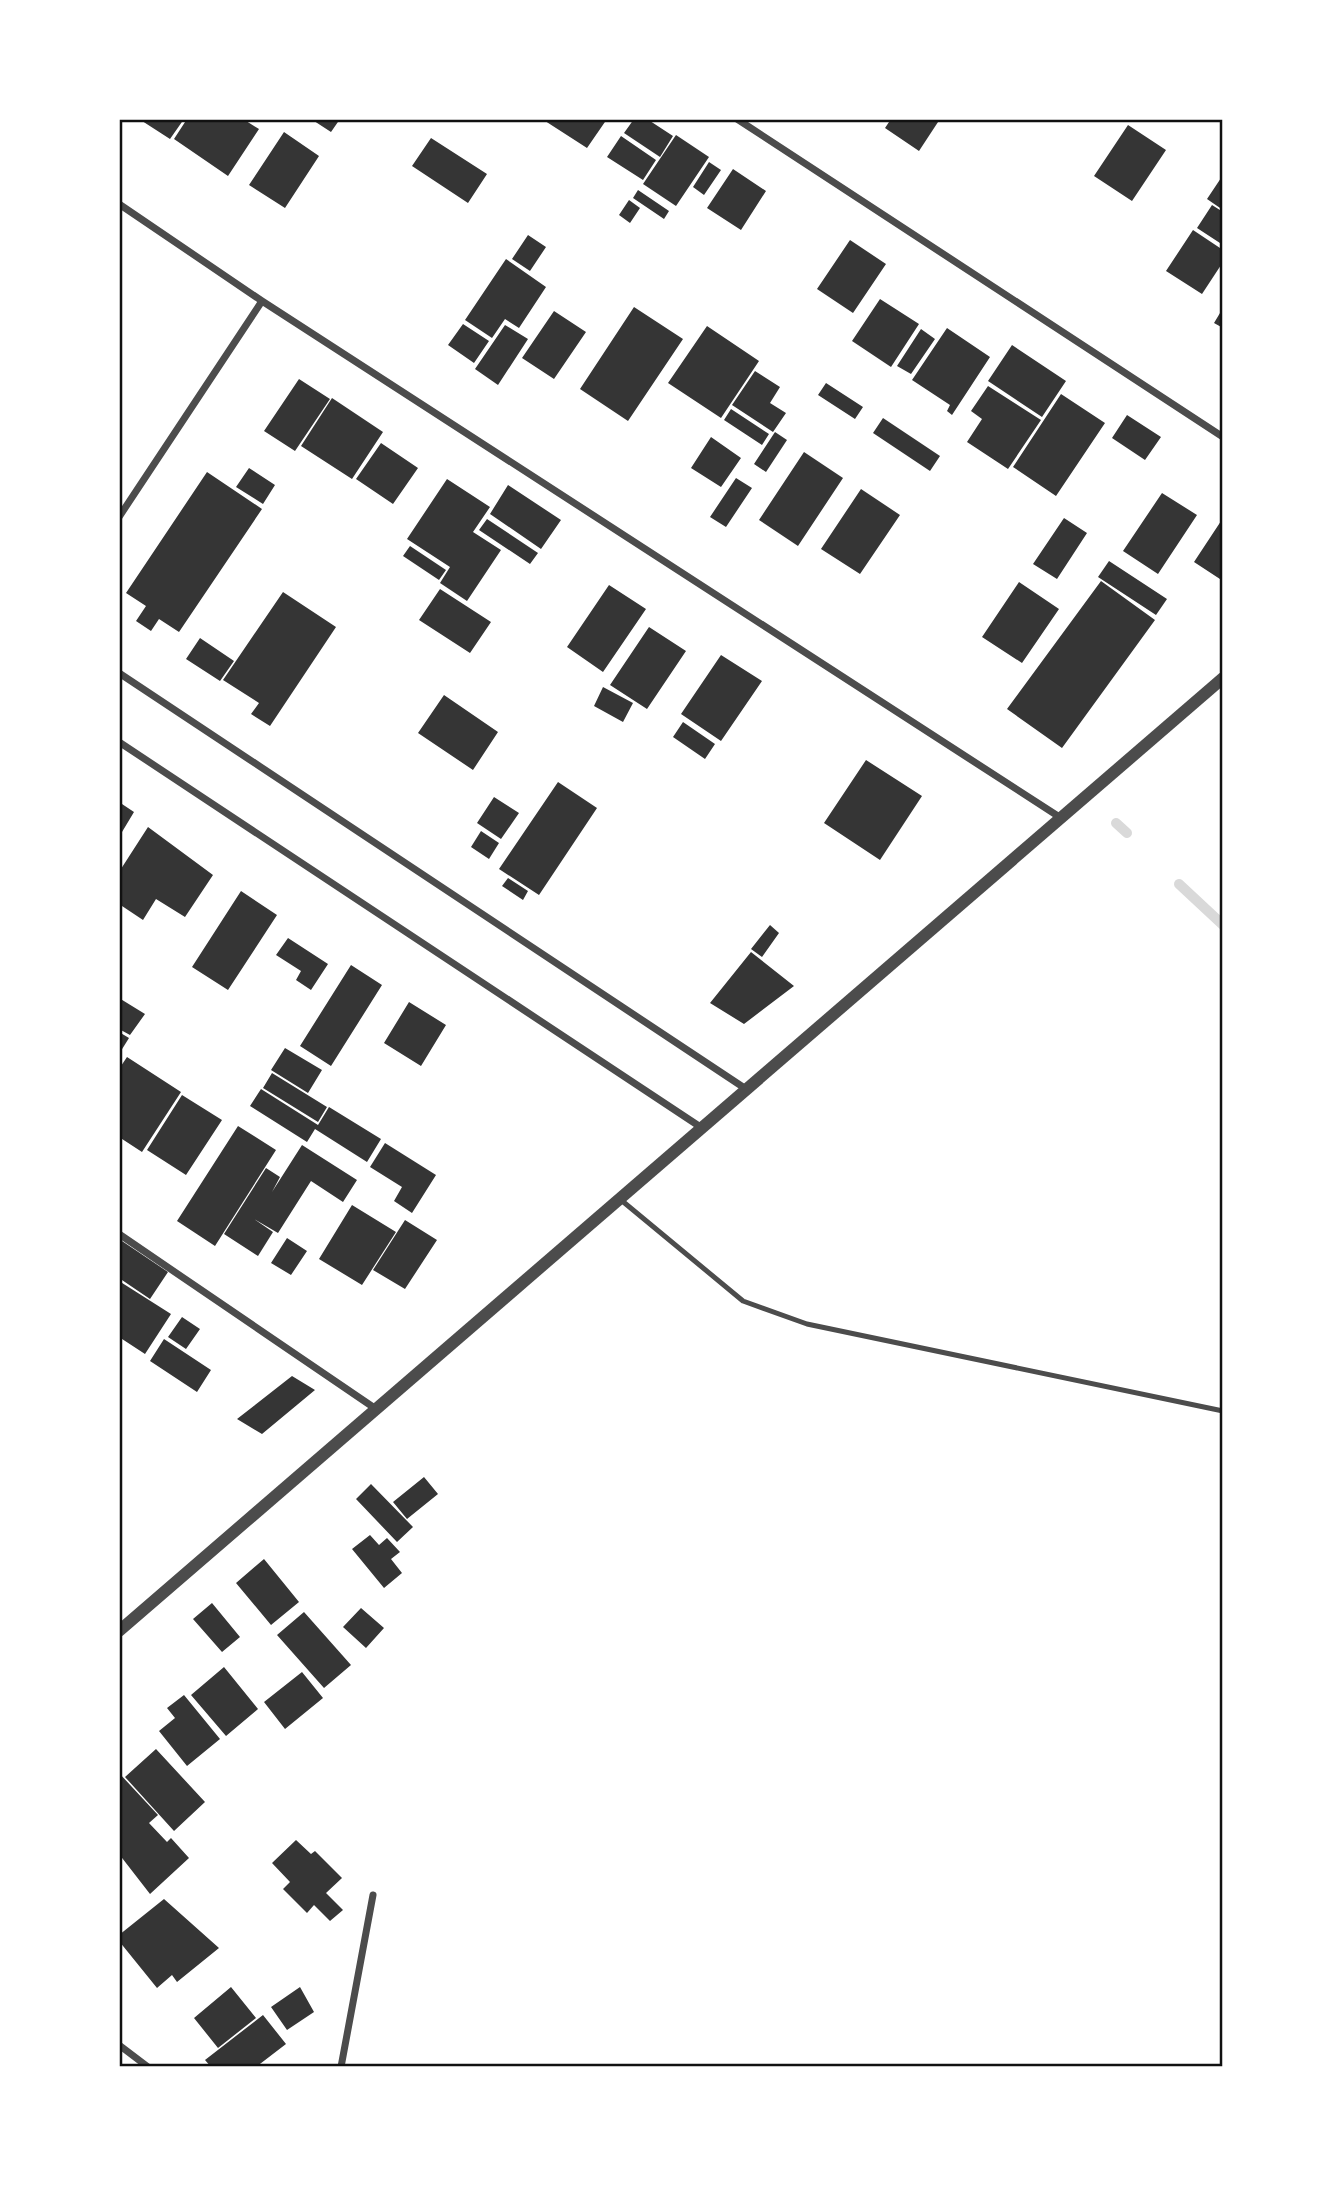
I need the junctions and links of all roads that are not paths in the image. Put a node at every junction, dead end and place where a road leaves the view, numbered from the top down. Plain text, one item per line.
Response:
1 (737, 119) edge
2 (119, 204) edge
3 (262, 301) junction
4 (1223, 437) edge
5 (119, 517) edge
6 (119, 673) edge
7 (1223, 678) edge
8 (119, 742) edge
9 (1061, 818) junction
10 (747, 1090) junction
11 (702, 1128) junction
12 (620, 1199) junction
13 (119, 1234) edge
14 (376, 1409) junction
15 (1223, 1411) edge
16 (119, 1631) edge
17 (373, 1895) dead end
18 (119, 2045) edge
19 (148, 2067) edge
20 (341, 2067) edge

1 - 4 street
2 - 3 street
3 - 5 street
3 - 9 street
6 - 10 street
7 - 9 street
8 - 11 street
9 - 10 street
10 - 11 street
11 - 12 street
12 - 14 street
12 - 15 lane
13 - 14 street
14 - 16 street
17 - 20 street
18 - 19 street

